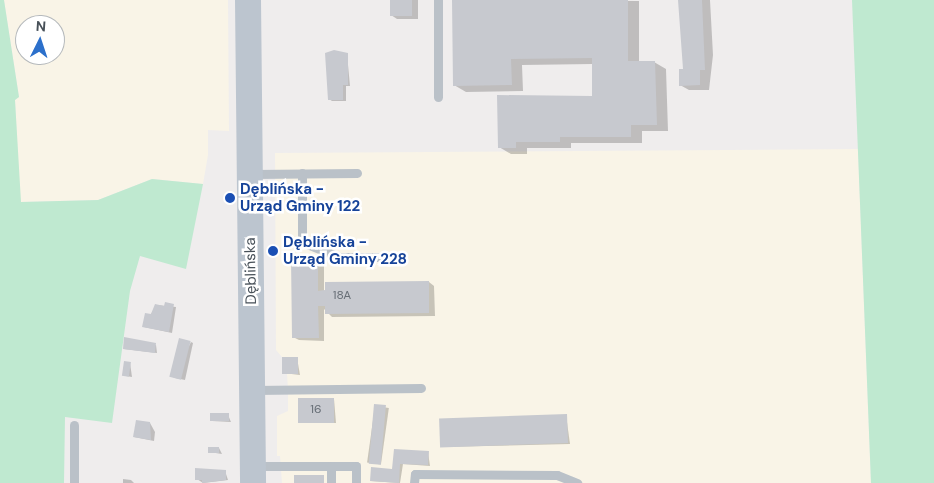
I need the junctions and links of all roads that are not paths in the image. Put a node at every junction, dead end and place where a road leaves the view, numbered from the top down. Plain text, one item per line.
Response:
1 (248, 0) edge
2 (438, 0) edge
3 (438, 97) dead end
4 (302, 173) junction
5 (356, 173) dead end
6 (250, 174) junction
7 (394, 256) dead end
8 (421, 388) dead end
9 (252, 390) junction
10 (74, 425) dead end
11 (331, 466) junction
12 (253, 475) edge
13 (74, 483) edge
14 (331, 483) edge
15 (356, 483) edge
16 (414, 483) edge
17 (577, 483) edge

1 - 6 main road, Dęblińska
2 - 3 lane
4 - 5 lane
4 - 6 lane
4 - 7 lane
6 - 9 main road, Dęblińska
8 - 9 lane
9 - 12 main road, Dęblińska
10 - 13 lane
11 - 12 lane
11 - 14 lane
11 - 15 lane
16 - 17 lane

